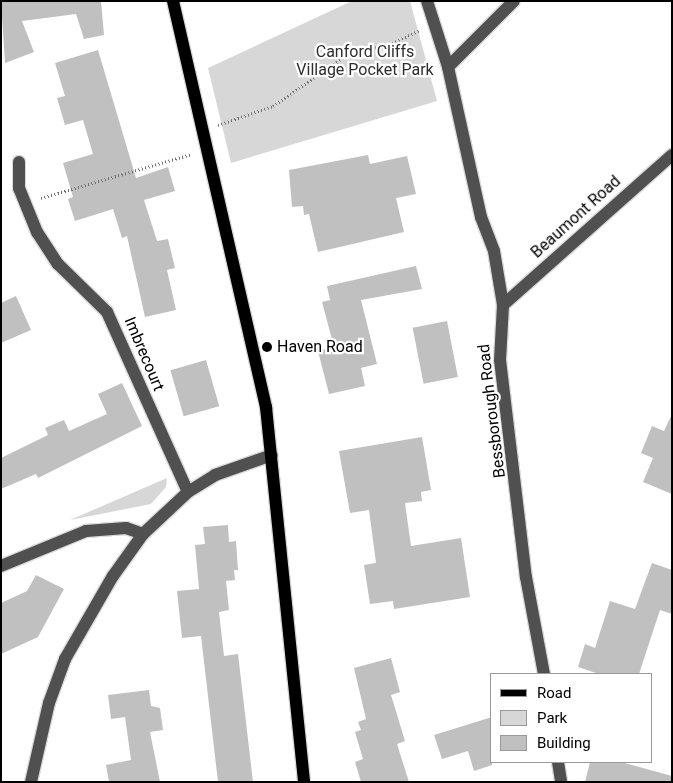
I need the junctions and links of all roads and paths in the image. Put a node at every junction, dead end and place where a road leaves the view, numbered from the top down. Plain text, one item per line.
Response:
1 (173, 1) edge
2 (427, 1) edge
3 (514, 1) edge
4 (434, 25) junction
5 (448, 67) junction
6 (203, 129) junction
7 (208, 149) junction
8 (672, 154) edge
9 (19, 162) dead end
10 (24, 203) junction
11 (503, 305) junction
12 (272, 455) junction
13 (188, 492) junction
14 (143, 534) junction
15 (1, 566) edge
16 (544, 673) edge
17 (558, 763) edge
18 (31, 782) edge
19 (304, 782) edge
20 (561, 782) edge

1 - 6 main road
2 - 4 street, Bessborough Road
3 - 5 street
4 - 5 street, Bessborough Road
4 - 6 path
5 - 11 street, Bessborough Road
6 - 7 main road
7 - 10 path
7 - 12 main road
8 - 11 street, Beaumont Road
9 - 10 street, Imbrecourt
10 - 13 street, Imbrecourt
11 - 16 street, Bessborough Road
12 - 13 street
12 - 19 main road
13 - 14 street
14 - 15 street
14 - 18 street
17 - 20 street

